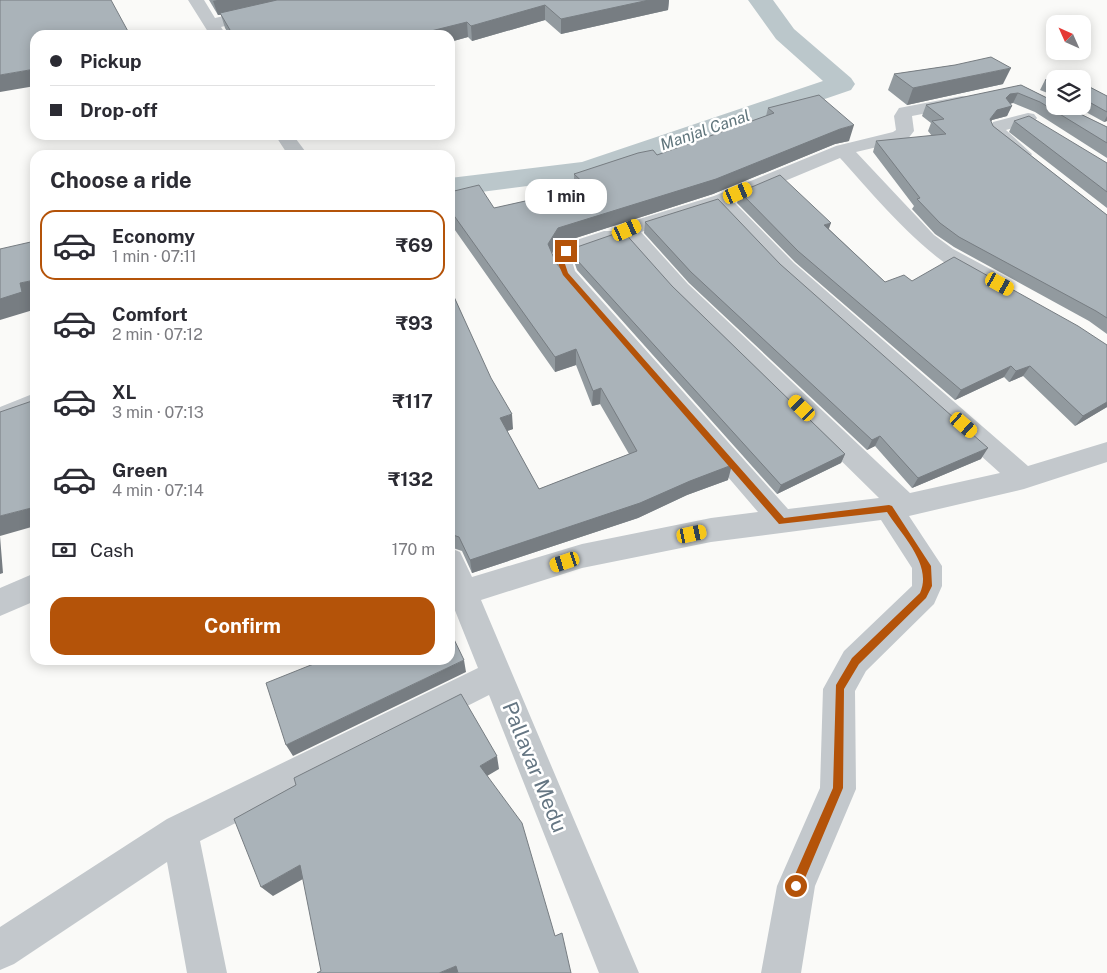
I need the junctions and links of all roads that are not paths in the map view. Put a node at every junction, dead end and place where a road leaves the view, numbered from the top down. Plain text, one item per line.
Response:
1 (196, 0) edge
2 (316, 0) edge
3 (215, 30) edge
4 (842, 150) junction
5 (1038, 166) edge
6 (721, 200) junction
7 (627, 230) junction
8 (1003, 286) edge
9 (30, 404) edge
10 (0, 418) edge
11 (1107, 452) edge
12 (1024, 478) junction
13 (897, 508) junction
14 (782, 521) junction
15 (455, 574) edge
16 (30, 588) edge
17 (463, 594) junction
18 (0, 603) edge
19 (498, 674) junction
20 (180, 832) junction
21 (0, 950) edge
22 (206, 973) edge
23 (619, 973) edge
24 (781, 973) edge

1 - 3 street
2 - 3 street
4 - 5 street
4 - 6 street
4 - 8 street
6 - 7 street
6 - 12 street
7 - 13 street
7 - 14 street
9 - 10 street
11 - 12 street
12 - 13 street
13 - 14 street
13 - 24 street
14 - 17 street
15 - 17 street, Pallavar Medu
16 - 18 street
17 - 19 street, Pallavar Medu
19 - 20 street
19 - 23 street, Pallavar Medu
20 - 21 street
20 - 22 street

